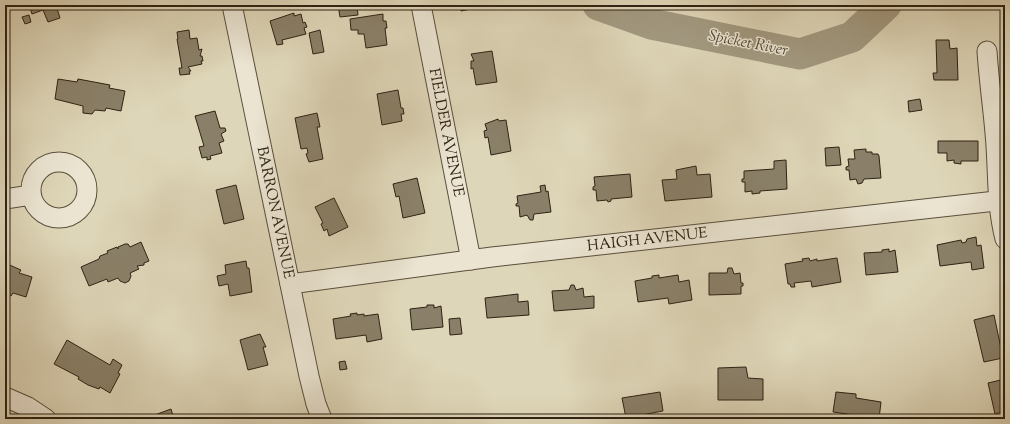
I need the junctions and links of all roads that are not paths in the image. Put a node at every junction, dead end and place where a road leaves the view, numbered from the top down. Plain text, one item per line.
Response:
1 (232, 5) edge
2 (421, 5) edge
3 (986, 51) dead end
4 (31, 194) dead end
5 (5, 199) edge
6 (1002, 201) edge
7 (1005, 238) edge
8 (471, 260) junction
9 (290, 284) junction
10 (5, 397) edge
11 (46, 419) edge
12 (322, 419) edge

1 - 9 street, BARRON AVENUE
2 - 8 street, FIELDER AVENUE
3 - 6 street
4 - 5 street
6 - 7 street
6 - 8 street, HAIGH AVENUE
8 - 9 street, HAIGH AVENUE
9 - 12 street, BARRON AVENUE
10 - 11 street

